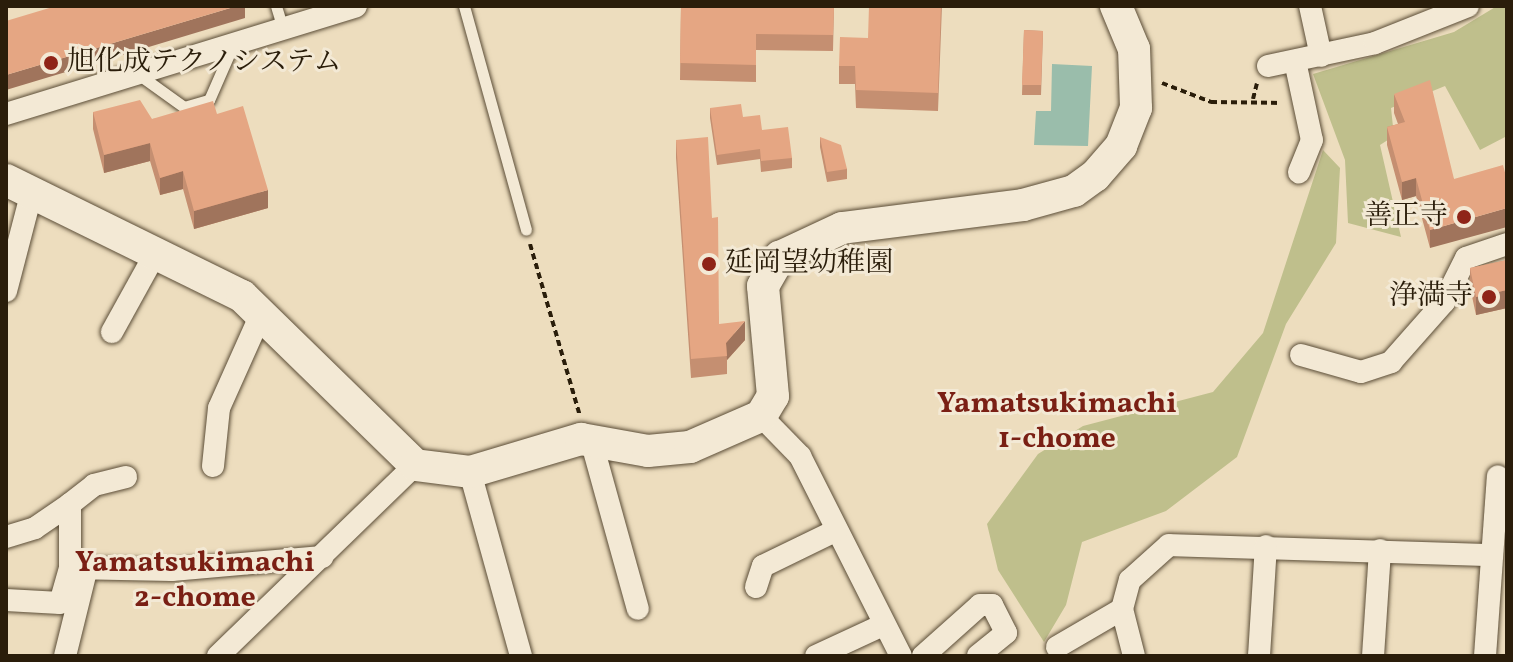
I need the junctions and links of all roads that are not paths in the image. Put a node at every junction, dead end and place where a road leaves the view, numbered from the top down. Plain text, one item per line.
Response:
1 (276, 6) edge
2 (356, 6) edge
3 (464, 6) edge
4 (1116, 6) edge
5 (1310, 6) edge
6 (1468, 6) edge
7 (1436, 13) edge
8 (283, 29) junction
9 (233, 44) junction
10 (1321, 56) junction
11 (1295, 61) junction
12 (1268, 66) dead end
13 (137, 74) junction
14 (6, 114) edge
15 (1299, 172) dead end
16 (18, 188) edge
17 (526, 230) road end
18 (1507, 244) edge
19 (155, 254) junction
20 (6, 291) edge
21 (261, 314) junction
22 (112, 332) dead end
23 (1331, 347) dead end
24 (1301, 355) dead end
25 (1355, 371) junction
26 (761, 416) junction
27 (589, 440) junction
28 (415, 465) junction
29 (213, 466) dead end
30 (470, 472) junction
31 (1498, 476) dead end
32 (126, 477) dead end
33 (70, 504) junction
34 (837, 530) junction
35 (6, 537) edge
36 (1266, 546) junction
37 (1380, 550) junction
38 (1491, 555) junction
39 (322, 557) junction
40 (78, 568) junction
41 (756, 587) dead end
42 (6, 600) edge
43 (638, 609) dead end
44 (1122, 609) junction
45 (881, 626) junction
46 (1057, 647) dead end
47 (65, 656) edge
48 (218, 656) edge
49 (521, 656) edge
50 (816, 656) edge
51 (901, 656) edge
52 (923, 656) edge
53 (978, 656) edge
54 (1134, 656) edge
55 (1259, 656) edge
56 (1373, 656) edge
57 (1485, 656) edge

1 - 8 lane
2 - 8 street
3 - 17 lane
4 - 26 street
5 - 10 street
6 - 7 street
7 - 10 street
8 - 9 street
9 - 13 street
9 - 13 lane
10 - 11 street
11 - 12 street
11 - 15 street
13 - 14 street
16 - 19 street
16 - 20 street
18 - 25 street
19 - 21 street
19 - 22 street
21 - 28 street
21 - 29 street
23 - 25 street
24 - 25 street
26 - 27 street
26 - 34 street
27 - 30 street
27 - 43 street
28 - 30 street
28 - 39 street
30 - 49 street
31 - 38 street
32 - 33 street
33 - 35 street
33 - 40 street
34 - 41 street
34 - 45 street
36 - 37 street
36 - 44 street
36 - 55 street
37 - 38 street
37 - 56 street
38 - 57 street
39 - 40 street
39 - 48 street
40 - 42 street
40 - 47 street
44 - 46 street
44 - 54 street
45 - 50 street
45 - 51 street
52 - 53 street

